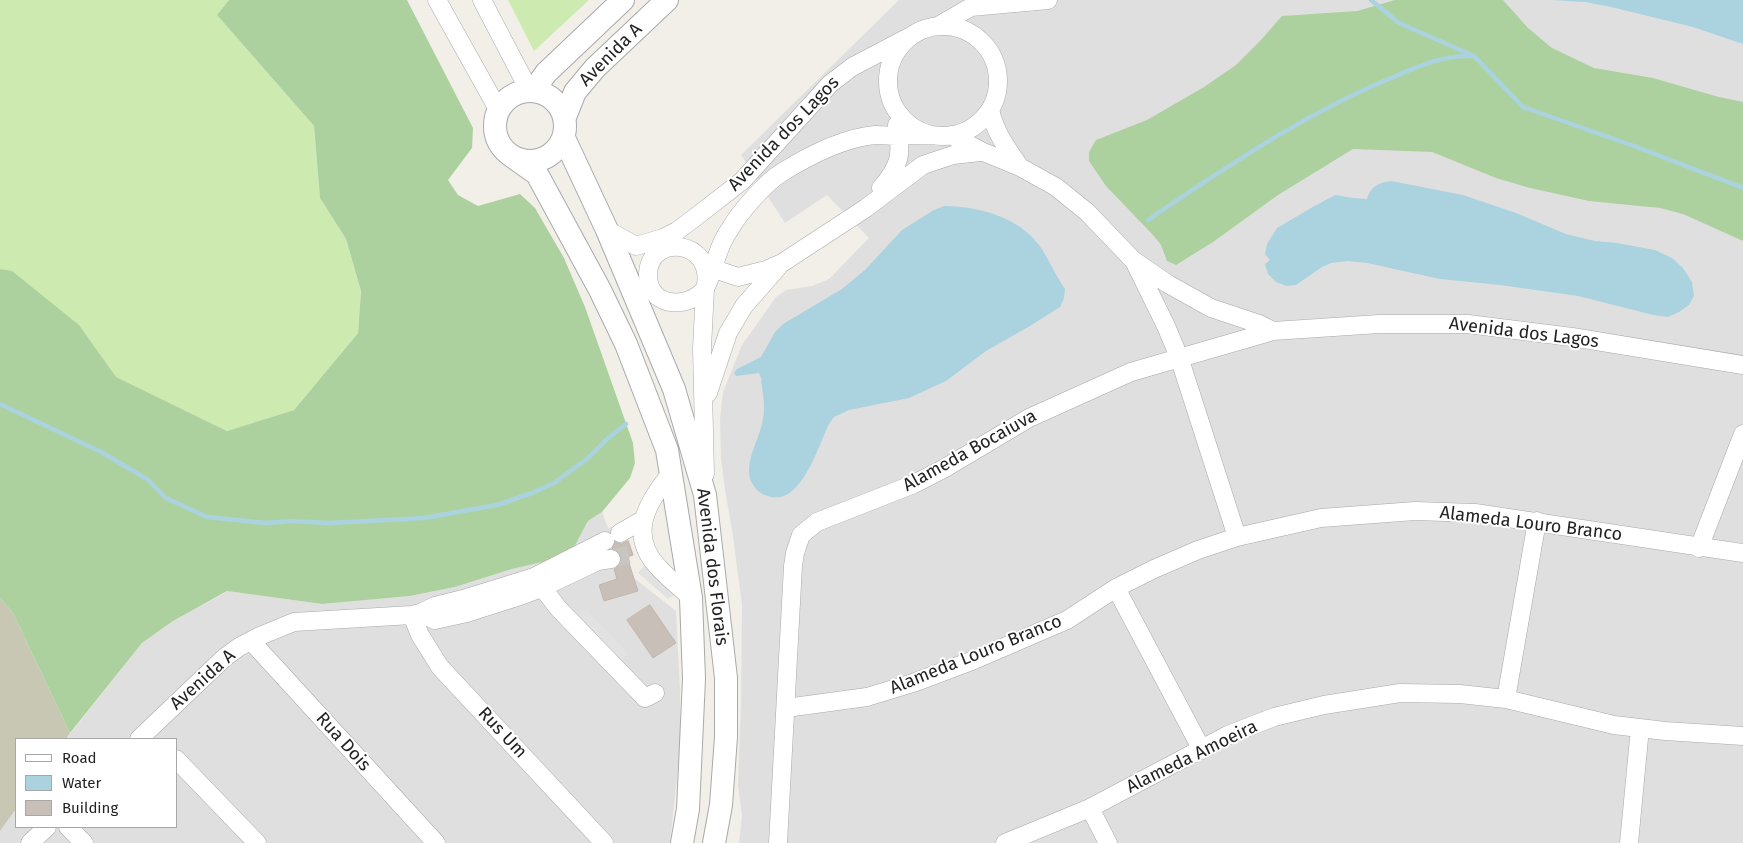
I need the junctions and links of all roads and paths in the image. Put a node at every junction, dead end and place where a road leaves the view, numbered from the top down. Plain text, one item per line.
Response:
1 (437, 0) edge
2 (482, 0) edge
3 (624, 0) edge
4 (667, 0) edge
5 (1048, 0) edge
6 (938, 26) junction
7 (911, 36) junction
8 (532, 90) junction
9 (894, 107) junction
10 (990, 110) junction
11 (499, 111) junction
12 (564, 127) junction
13 (932, 135) junction
14 (951, 135) junction
15 (899, 136) junction
16 (981, 152) junction
17 (513, 157) junction
18 (1020, 167) junction
19 (742, 181) junction
20 (754, 199) junction
21 (866, 208) junction
22 (607, 230) junction
23 (677, 231) junction
24 (636, 246) junction
25 (663, 250) junction
26 (1133, 260) junction
27 (782, 263) junction
28 (731, 276) junction
29 (707, 277) junction
30 (744, 306) junction
31 (1273, 331) junction
32 (1179, 357) junction
33 (1743, 365) edge
34 (1743, 434) edge
35 (704, 443) junction
36 (672, 472) junction
37 (705, 495) junction
38 (644, 519) junction
39 (1537, 521) junction
40 (1237, 537) junction
41 (1699, 548) junction
42 (1743, 553) edge
43 (537, 582) junction
44 (1116, 588) junction
45 (691, 598) junction
46 (422, 611) junction
47 (251, 641) junction
48 (726, 678) junction
49 (694, 679) junction
50 (655, 692) dead end
51 (1506, 699) junction
52 (786, 708) junction
53 (1640, 728) junction
54 (148, 736) edge
55 (1743, 736) edge
56 (1202, 750) junction
57 (178, 761) edge
58 (1090, 808) junction
59 (47, 828) edge
60 (69, 828) edge
61 (30, 843) edge
62 (84, 843) edge
63 (258, 843) edge
64 (436, 843) edge
65 (604, 843) edge
66 (682, 843) edge
67 (714, 843) edge
68 (778, 843) edge
69 (1004, 843) edge
70 (1108, 843) edge
71 (1629, 843) edge

1 - 11 street
2 - 8 street
3 - 8 street, Avenida A
4 - 12 street, Avenida A
5 - 6 street, Avenida dos Lagos
6 - 7 street, Avenida dos Lagos
6 - 10 street, Avenida dos Lagos
7 - 9 street, Avenida dos Lagos
7 - 19 street, Avenida dos Lagos
8 - 11 street
8 - 12 street, Avenida dos Florais
9 - 13 street, Avenida dos Lagos
9 - 15 street
10 - 14 street, Avenida dos Lagos
10 - 18 street, Avenida dos Lagos
11 - 17 street, Avenida dos Florais
12 - 17 street
12 - 22 street, Avenida dos Florais
13 - 14 street, Avenida dos Lagos
13 - 15 street
14 - 16 street, Avenida dos Lagos
15 - 20 street
15 - 21 street
16 - 18 street, Avenida dos Lagos
16 - 21 street
17 - 36 street, Avenida dos Florais
18 - 26 street, Avenida dos Lagos
19 - 20 street
19 - 23 street, Avenida dos Lagos
20 - 29 street
21 - 27 street
22 - 24 street
22 - 37 street, Avenida dos Florais
23 - 24 street, Avenida dos Lagos
23 - 25 street
24 - 25 street
25 - 29 street
25 - 29 street
26 - 31 street, Avenida dos Lagos
26 - 32 street
27 - 28 street
27 - 30 street
28 - 29 street
28 - 30 street
29 - 35 street
30 - 35 street
31 - 32 street, Avenida dos Lagos
31 - 33 street, Avenida dos Lagos
32 - 40 street
32 - 52 street, Alameda Bocaiuva
34 - 41 street
35 - 37 street
36 - 38 street
36 - 45 street, Avenida dos Florais
37 - 48 street, Avenida dos Florais
38 - 43 street
38 - 45 street
39 - 40 street, Alameda Louro Branco
39 - 41 street, Alameda Louro Branco
39 - 51 street
40 - 44 street, Alameda Louro Branco
41 - 42 street, Alameda Louro Branco
43 - 46 street
43 - 46 street, Avenida A
43 - 50 street
44 - 52 street, Alameda Louro Branco
44 - 56 street
45 - 49 street, Avenida dos Florais
46 - 47 street, Avenida A
46 - 65 street, Rus Um
47 - 54 street, Avenida A
47 - 64 street, Rua Dois
48 - 49 street
48 - 67 street, Avenida dos Florais
49 - 66 street, Avenida dos Florais
51 - 53 street, Alameda Amoeira
51 - 56 street, Alameda Amoeira
52 - 68 street, Alameda Bocaiuva
53 - 55 street, Alameda Amoeira
53 - 71 street
56 - 58 street, Alameda Amoeira
57 - 63 street
58 - 69 street, Alameda Amoeira
58 - 70 street
59 - 61 street
60 - 62 street

